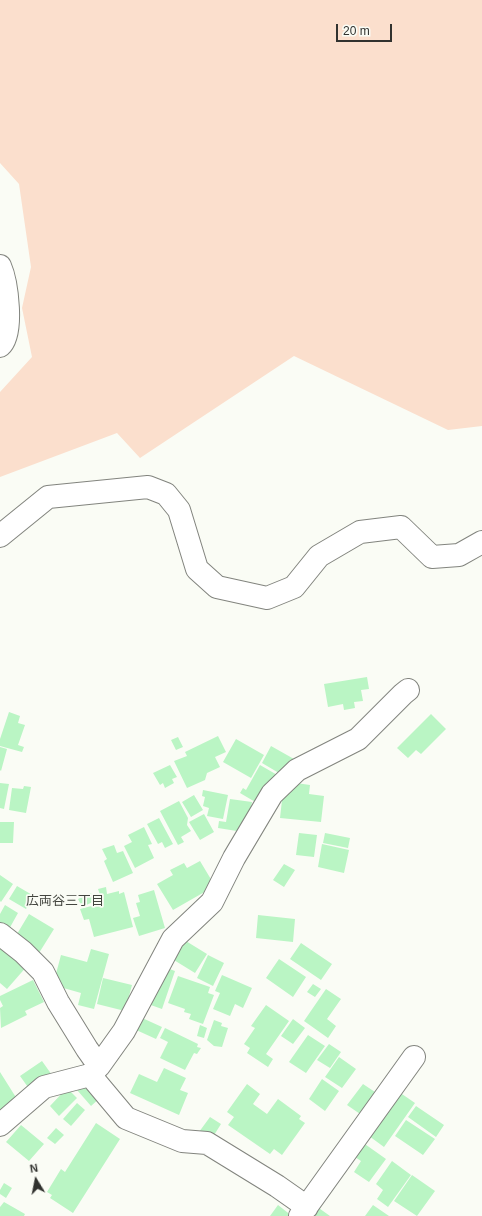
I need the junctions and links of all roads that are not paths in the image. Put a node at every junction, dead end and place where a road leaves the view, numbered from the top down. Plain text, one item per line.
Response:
1 (0, 266) edge
2 (0, 346) edge
3 (0, 536) edge
4 (482, 542) edge
5 (408, 690) dead end
6 (0, 934) edge
7 (414, 1057) dead end
8 (94, 1071) junction
9 (0, 1125) edge
10 (303, 1211) edge

1 - 2 street
3 - 4 street
5 - 8 street
6 - 8 street
7 - 10 street
8 - 9 street
8 - 10 street

